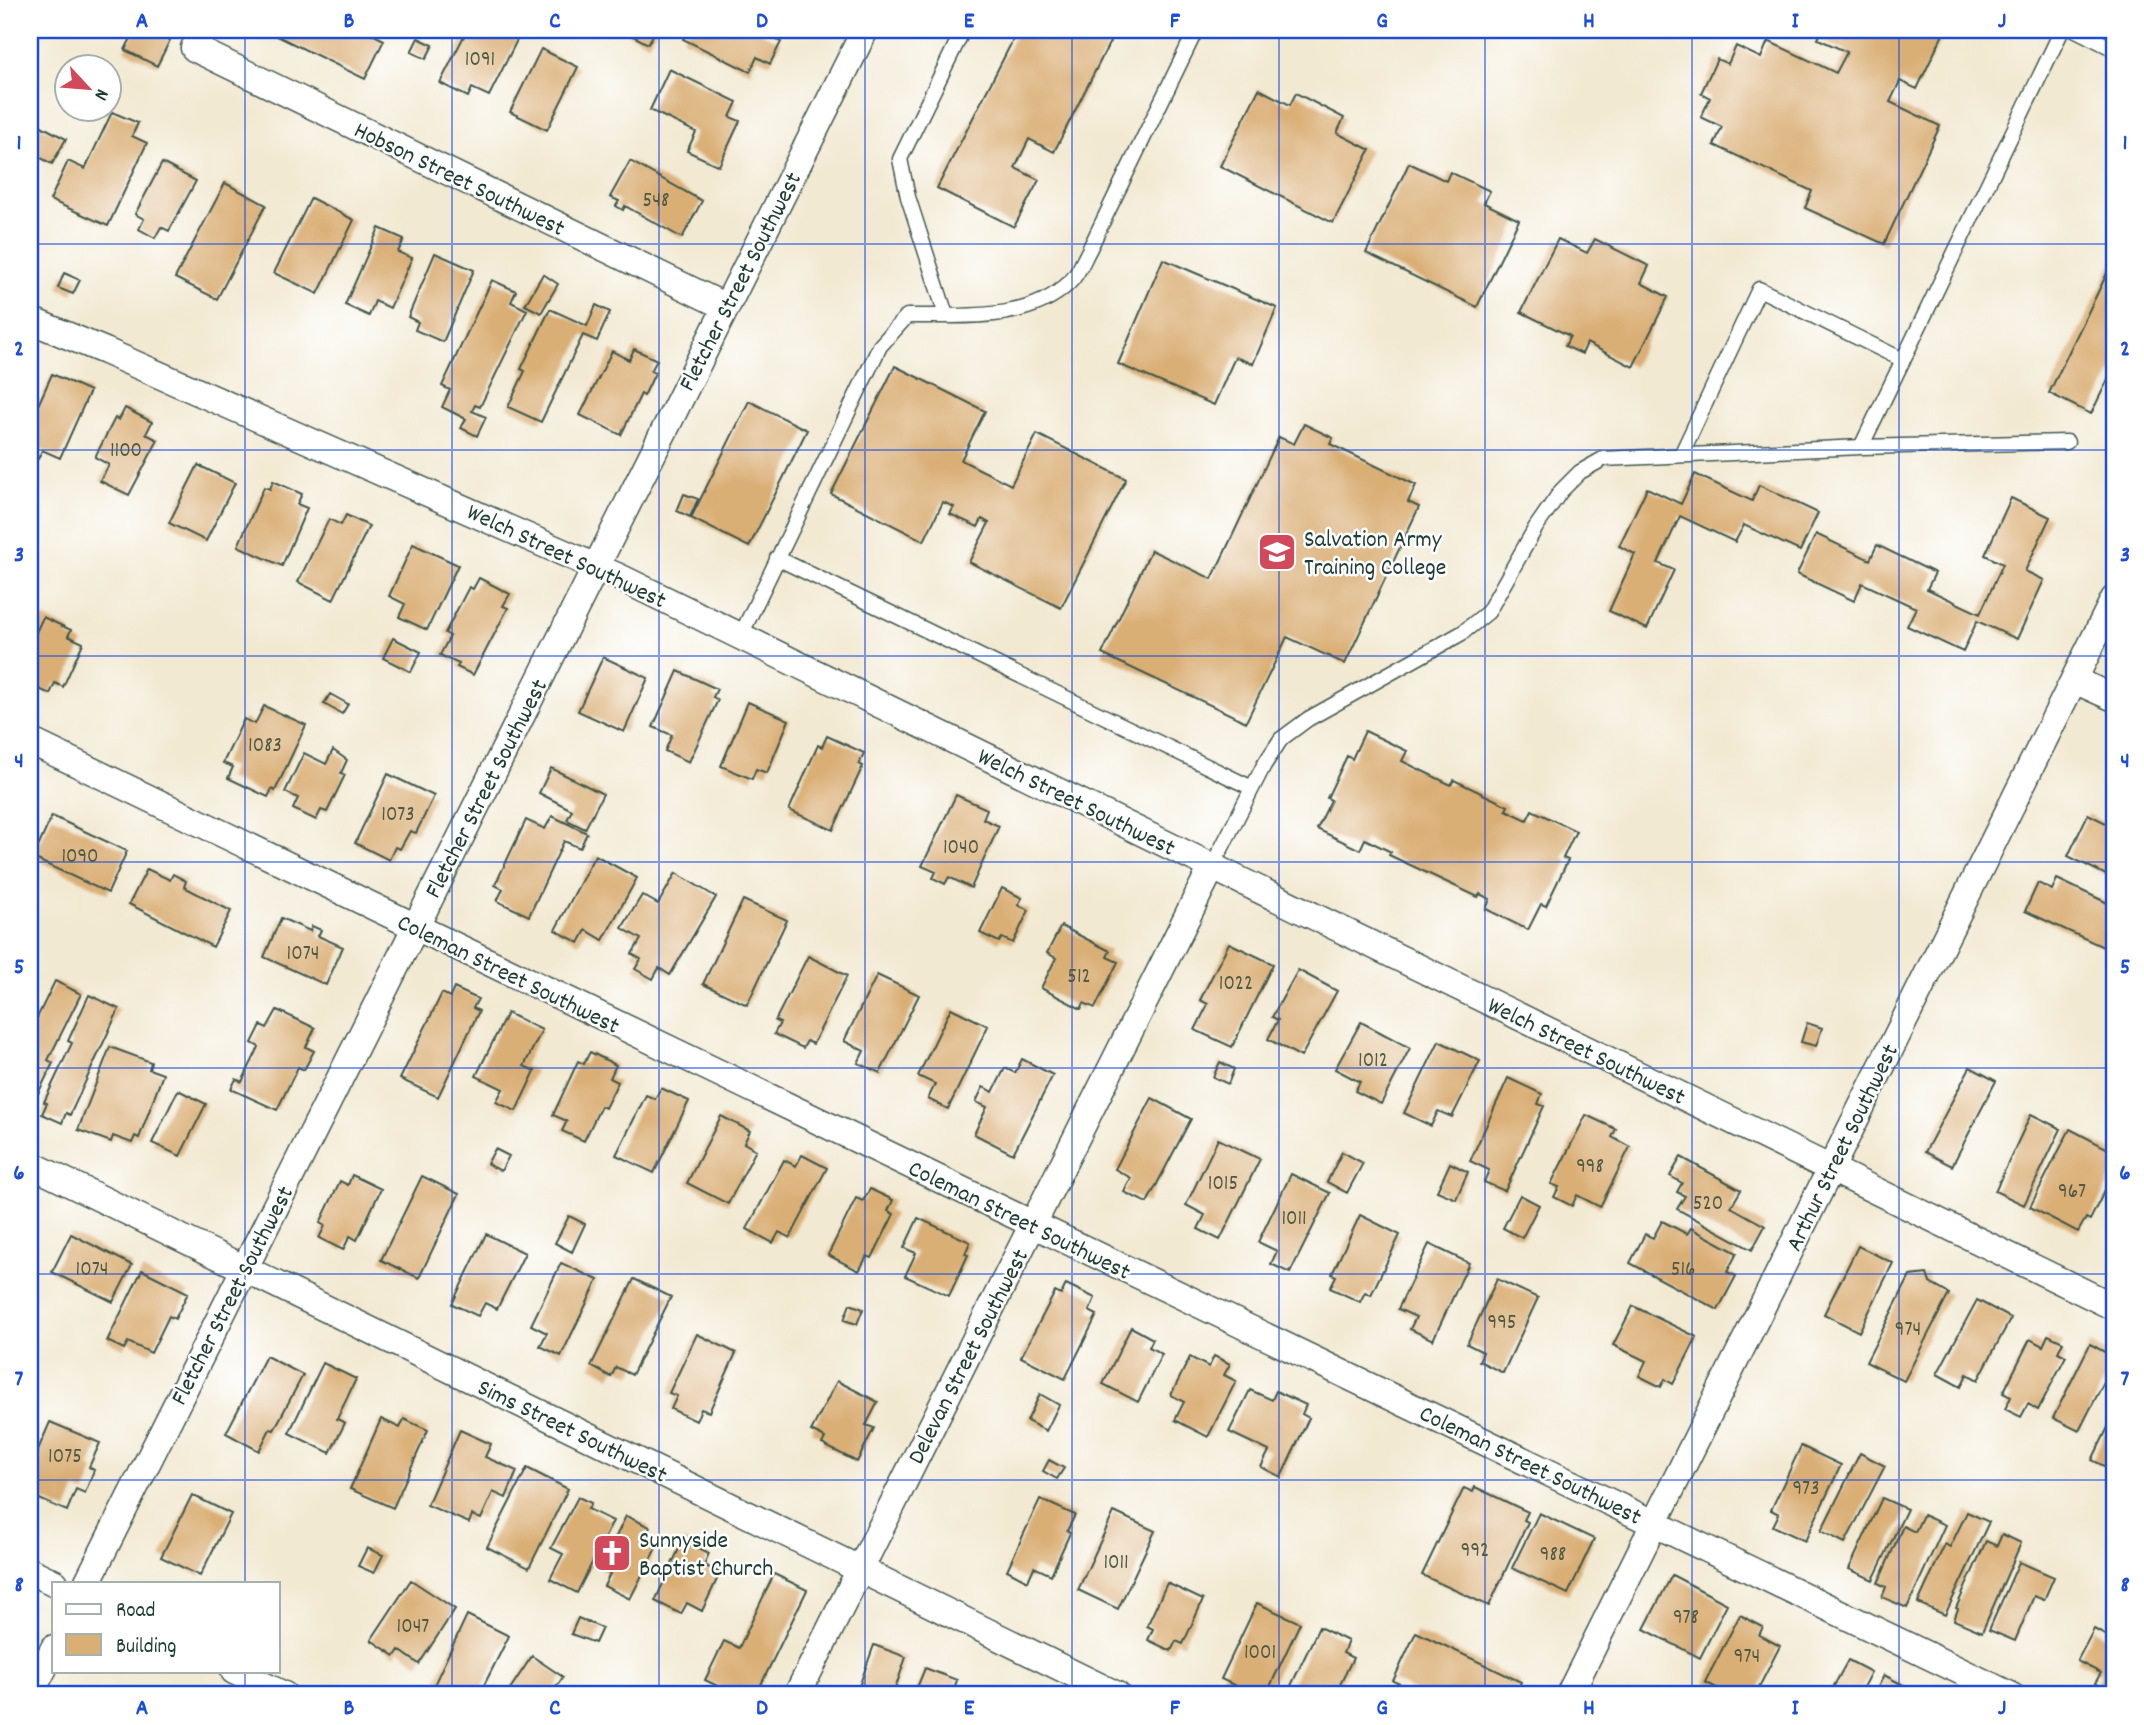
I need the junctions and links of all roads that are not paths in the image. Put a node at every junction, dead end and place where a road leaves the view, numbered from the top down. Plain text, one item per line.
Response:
1 (865, 30) edge
2 (963, 30) edge
3 (1196, 30) edge
4 (2062, 30) edge
5 (2076, 30) edge
6 (199, 39) edge
7 (2114, 49) edge
8 (726, 307) junction
9 (946, 315) junction
10 (30, 320) edge
11 (1903, 360) junction
12 (2067, 442) dead end
13 (1861, 447) junction
14 (1681, 455) junction
15 (777, 558) junction
16 (596, 566) junction
17 (2114, 598) edge
18 (740, 637) junction
19 (2074, 680) junction
20 (2114, 698) edge
21 (30, 741) edge
22 (1252, 789) junction
23 (1212, 867) junction
24 (415, 928) junction
25 (30, 1164) edge
26 (1830, 1168) junction
27 (1033, 1225) junction
28 (244, 1269) junction
29 (2114, 1307) edge
30 (1653, 1524) junction
31 (860, 1570) junction
32 (30, 1571) edge
33 (53, 1582) edge
34 (87, 1582) edge
35 (52, 1652) edge
36 (236, 1672) edge
37 (30, 1695) edge
38 (284, 1695) edge
39 (797, 1695) edge
40 (1117, 1695) edge
41 (1569, 1695) edge
42 (2010, 1695) edge

1 - 8 street, Fletcher Street Southwest
2 - 9 lane
3 - 9 lane
4 - 11 lane
5 - 7 lane
6 - 8 street, Hobson Street Southwest
8 - 16 street, Fletcher Street Southwest
9 - 15 lane
10 - 16 street, Welch Street Southwest
11 - 13 lane
11 - 14 lane
12 - 13 lane
13 - 14 lane
14 - 22 lane
15 - 18 lane
15 - 22 lane
16 - 18 street, Welch Street Southwest
16 - 24 street, Fletcher Street Southwest
17 - 19 street, Arthur Street Southwest
18 - 23 street, Welch Street Southwest
19 - 20 street
19 - 26 street, Arthur Street Southwest
21 - 24 street, Coleman Street Southwest
22 - 23 lane
23 - 26 street, Welch Street Southwest
23 - 27 street, Delevan Street Southwest
24 - 27 street, Coleman Street Southwest
24 - 28 street, Fletcher Street Southwest
25 - 28 street, Sims Street Southwest
26 - 29 street, Welch Street Southwest
26 - 30 street, Arthur Street Southwest
27 - 30 street, Coleman Street Southwest
27 - 31 street, Delevan Street Southwest
28 - 31 street, Sims Street Southwest
28 - 34 street, Fletcher Street Southwest
30 - 41 street, Arthur Street Southwest
30 - 42 street, Coleman Street Southwest
31 - 39 street, Delevan Street Southwest
31 - 40 street, Sims Street Southwest
32 - 33 street
35 - 37 street
36 - 38 street

